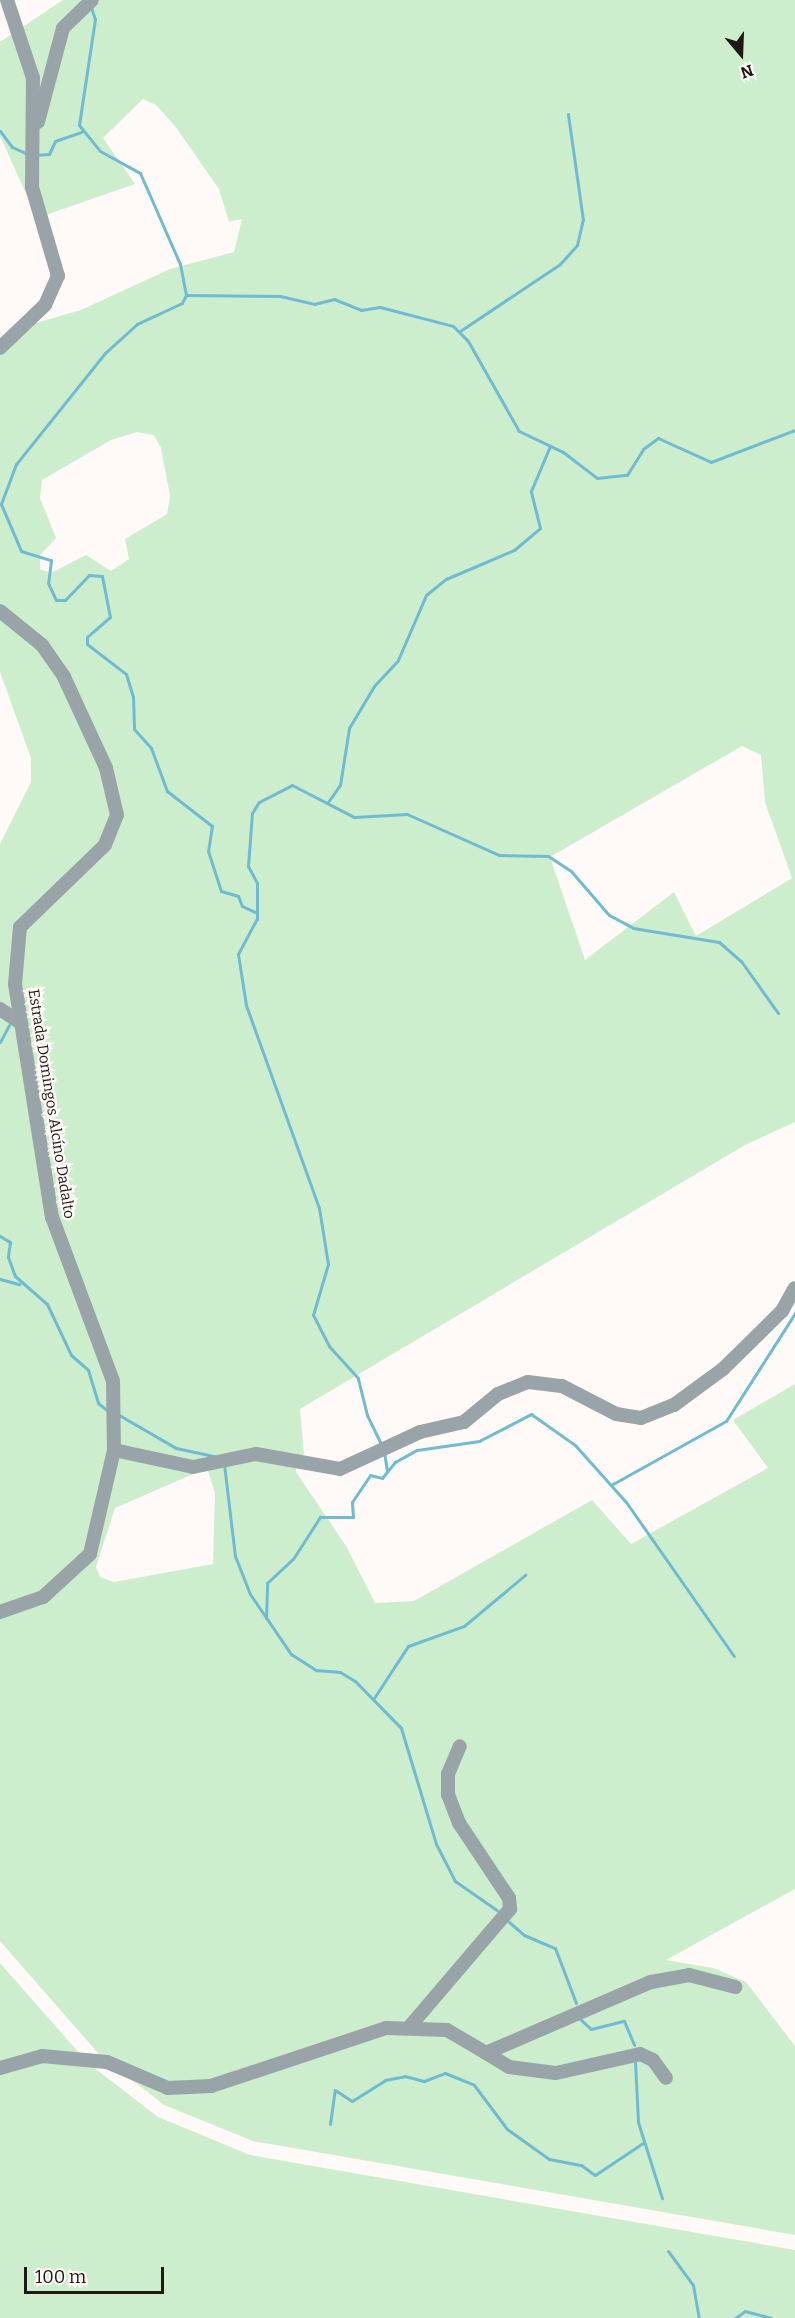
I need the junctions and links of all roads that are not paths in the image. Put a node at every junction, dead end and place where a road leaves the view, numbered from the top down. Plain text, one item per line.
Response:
1 (7, 0) edge
2 (92, 0) edge
3 (34, 133) junction
4 (0, 348) edge
5 (0, 611) edge
6 (0, 1009) edge
7 (19, 1022) junction
8 (795, 1288) edge
9 (114, 1450) junction
10 (0, 1612) edge
11 (460, 1746) dead end
12 (735, 1988) dead end
13 (411, 2025) junction
14 (486, 2053) junction
15 (0, 2068) edge
16 (666, 2078) dead end

1 - 3 street
2 - 3 street
3 - 4 street
5 - 7 street, Estrada Domingos Alcíno Dadalto
6 - 7 street
7 - 9 street, Estrada Domingos Alcíno Dadalto
8 - 9 street
9 - 10 street, Estrada Domingos Alcíno Dadalto
11 - 13 street
12 - 14 street
13 - 14 street
13 - 15 street
14 - 16 street

